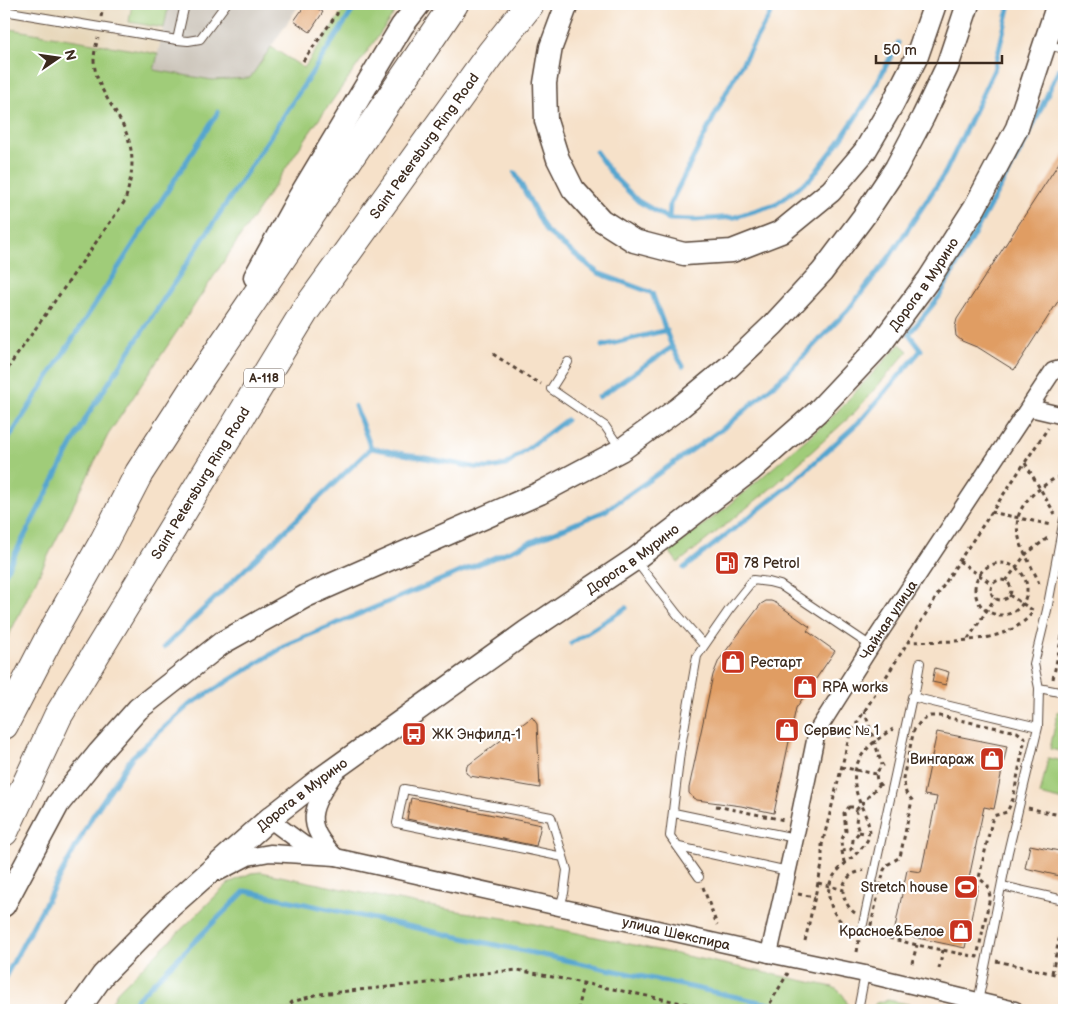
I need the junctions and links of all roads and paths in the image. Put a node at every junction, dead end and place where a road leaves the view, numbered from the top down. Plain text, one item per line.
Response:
1 (185, 4) edge
2 (226, 4) edge
3 (338, 4) edge
4 (419, 4) edge
5 (454, 4) edge
6 (530, 4) edge
7 (567, 4) edge
8 (935, 4) edge
9 (968, 4) edge
10 (1058, 4) edge
11 (4, 11) edge
12 (100, 28) junction
13 (177, 40) junction
14 (1055, 47) edge
15 (303, 61) dead end
16 (492, 354) dead end
17 (568, 362) dead end
18 (1059, 369) edge
19 (4, 376) edge
20 (201, 377) junction
21 (551, 389) junction
22 (1030, 408) junction
23 (1064, 416) edge
24 (621, 450) junction
25 (1024, 464) dead end
26 (1064, 476) edge
27 (1040, 489) junction
28 (991, 512) dead end
29 (1018, 517) junction
30 (1063, 523) edge
31 (1026, 554) junction
32 (635, 559) junction
33 (959, 561) dead end
34 (1015, 568) junction
35 (980, 575) junction
36 (1006, 581) junction
37 (992, 584) junction
38 (1040, 588) dead end
39 (1009, 595) junction
40 (995, 598) junction
41 (1023, 603) junction
42 (987, 611) junction
43 (1064, 626) edge
44 (968, 639) junction
45 (907, 642) dead end
46 (704, 645) junction
47 (871, 646) junction
48 (920, 663) dead end
49 (1060, 681) dead end
50 (1039, 688) junction
51 (1064, 692) edge
52 (914, 698) junction
53 (864, 710) dead end
54 (4, 725) edge
55 (906, 725) junction
56 (1038, 727) junction
57 (874, 741) junction
58 (882, 765) dead end
59 (339, 767) junction
60 (841, 767) dead end
61 (856, 770) junction
62 (876, 774) dead end
63 (879, 785) dead end
64 (1032, 799) dead end
65 (861, 804) junction
66 (1011, 805) junction
67 (716, 806) dead end
68 (1020, 807) junction
69 (1030, 809) junction
70 (856, 810) junction
71 (674, 812) junction
72 (1064, 816) edge
73 (1028, 818) dead end
74 (269, 819) junction
75 (787, 820) dead end
76 (4, 832) edge
77 (859, 832) junction
78 (870, 834) junction
79 (795, 838) junction
80 (679, 847) junction
81 (842, 851) junction
82 (563, 857) junction
83 (336, 858) junction
84 (844, 862) junction
85 (788, 871) junction
86 (699, 877) joint
87 (818, 883) dead end
88 (829, 886) junction
89 (1002, 886) junction
90 (191, 889) junction
91 (844, 890) dead end
92 (815, 897) dead end
93 (1064, 900) edge
94 (4, 905) edge
95 (560, 908) junction
96 (1064, 916) edge
97 (717, 925) dead end
98 (862, 928) junction
99 (869, 933) junction
100 (805, 941) dead end
101 (917, 944) junction
102 (943, 950) junction
103 (857, 952) dead end
104 (999, 953) dead end
105 (769, 954) junction
106 (796, 960) junction
107 (912, 964) dead end
108 (939, 969) dead end
109 (1052, 973) junction
110 (864, 974) junction
111 (1064, 976) edge
112 (583, 984) junction
113 (978, 1002) junction
114 (78, 1010) edge
115 (285, 1010) edge
116 (579, 1010) edge
117 (717, 1010) edge
118 (766, 1010) edge
119 (858, 1010) edge
120 (1015, 1010) edge

1 - 13 lane
2 - 13 lane
3 - 15 path
4 - 20 main road
5 - 20 highway
6 - 76 highway, Saint Petersburg Ring Road / А-118
7 - 8 main road
9 - 24 main road
10 - 14 main road, Дорога в Мурино
11 - 12 lane
12 - 13 lane
12 - 19 path
14 - 32 main road, Дорога в Мурино
16 - 21 path
17 - 21 lane
18 - 22 street, Чайная улица
20 - 54 highway
21 - 24 lane
22 - 23 street
22 - 47 street, Чайная улица
24 - 94 main road
25 - 27 path
26 - 27 path
27 - 29 path
27 - 30 path
28 - 29 path
29 - 30 path
29 - 31 path
30 - 31 path
30 - 50 lane
31 - 34 path
31 - 38 path
32 - 46 lane
32 - 59 main road, Дорога в Мурино
33 - 35 path
34 - 35 path
34 - 36 path
34 - 41 path
35 - 37 path
35 - 42 path
36 - 37 path
36 - 39 path
37 - 40 path
39 - 40 path
39 - 41 path
40 - 42 path
41 - 42 path
41 - 44 path
42 - 44 path
43 - 49 path
44 - 45 path
46 - 47 lane
46 - 71 lane
47 - 79 street, Чайная улица
48 - 52 lane
50 - 51 lane
50 - 56 lane
52 - 55 lane
52 - 56 lane
53 - 57 path
55 - 57 path
55 - 98 lane
56 - 68 lane
57 - 58 path
57 - 61 path
59 - 74 main road, Дорога в Мурино
59 - 83 street
60 - 61 path
61 - 62 path
61 - 65 path
63 - 65 path
64 - 69 path
65 - 70 path
65 - 78 path
66 - 68 path
66 - 99 path
66 - 102 path
67 - 75 path
68 - 69 path
68 - 89 lane
69 - 72 path
69 - 73 path
70 - 77 path
70 - 81 path
71 - 79 lane
71 - 80 lane
74 - 83 street
74 - 90 main road, Дорога в Мурино
77 - 78 path
77 - 81 path
78 - 84 path
79 - 85 street, Чайная улица
80 - 85 lane
80 - 86 lane
81 - 84 path
82 - 82 lane
82 - 95 lane
83 - 90 street
83 - 95 street, улица Шекспира
84 - 88 path
85 - 105 street, Чайная улица
86 - 97 path
87 - 88 path
88 - 91 path
88 - 98 path
89 - 93 lane
89 - 113 lane
90 - 114 main road, Дорога в Мурино
92 - 100 path
95 - 105 street, улица Шекспира
96 - 109 path
98 - 99 path
98 - 103 path
99 - 101 path
101 - 102 path
101 - 107 path
102 - 108 path
104 - 109 path
105 - 106 street, улица Шекспира
106 - 110 street, улица Шекспира
106 - 118 path
109 - 111 path
110 - 113 street, улица Шекспира
110 - 119 lane
112 - 115 path
112 - 116 path
112 - 117 path
113 - 120 street, улица Шекспира

